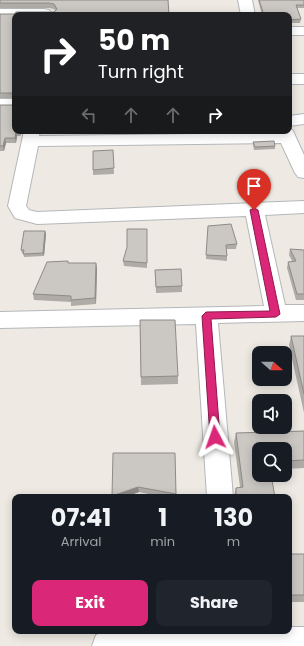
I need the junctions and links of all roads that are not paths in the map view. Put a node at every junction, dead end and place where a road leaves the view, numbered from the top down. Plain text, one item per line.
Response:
1 (245, 0) edge
2 (49, 9) edge
3 (12, 12) edge
4 (12, 12) edge
5 (247, 12) edge
6 (0, 13) edge
7 (292, 31) edge
8 (304, 31) edge
9 (292, 79) edge
10 (304, 79) edge
11 (0, 104) edge
12 (12, 104) edge
13 (304, 119) edge
14 (292, 120) edge
15 (286, 135) edge
16 (31, 136) edge
17 (304, 173) edge
18 (304, 207) edge
19 (254, 210) junction
20 (304, 313) edge
21 (276, 314) junction
22 (206, 316) junction
23 (0, 320) edge
24 (220, 494) edge
25 (230, 637) edge
26 (304, 642) edge
27 (107, 646) edge

1 - 5 street
2 - 3 street
4 - 6 street
7 - 8 street
9 - 10 street
11 - 12 street
13 - 14 street
15 - 16 street
15 - 17 street
16 - 19 street
18 - 19 street
19 - 21 street
20 - 21 street
21 - 22 street
22 - 23 street
22 - 24 street
25 - 26 street
25 - 27 street

